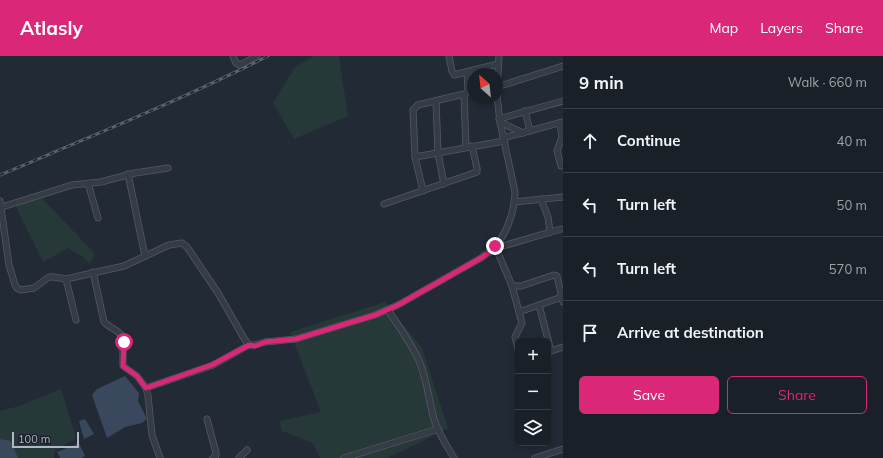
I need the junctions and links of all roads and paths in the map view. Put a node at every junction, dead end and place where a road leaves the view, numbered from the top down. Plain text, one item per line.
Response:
1 (233, 56) edge
2 (256, 56) edge
3 (449, 56) edge
4 (499, 56) edge
5 (498, 64) junction
6 (563, 66) edge
7 (482, 68) edge
8 (498, 68) edge
9 (467, 72) edge
10 (503, 85) edge
11 (467, 91) edge
12 (464, 94) junction
13 (436, 101) junction
14 (563, 101) edge
15 (498, 104) edge
16 (525, 112) junction
17 (500, 120) junction
18 (562, 123) edge
19 (530, 131) junction
20 (523, 133) junction
21 (503, 139) junction
22 (469, 147) junction
23 (438, 154) junction
24 (415, 157) junction
25 (561, 166) dead end
26 (168, 168) dead end
27 (128, 174) junction
28 (88, 183) junction
29 (444, 184) junction
30 (423, 191) junction
31 (515, 197) junction
32 (563, 197) edge
33 (541, 199) junction
34 (1, 204) edge
35 (384, 204) dead end
36 (98, 218) dead end
37 (561, 229) dead end
38 (550, 232) junction
39 (496, 247) junction
40 (7, 251) junction
41 (0, 253) edge
42 (145, 256) junction
43 (93, 272) junction
44 (66, 279) junction
45 (512, 286) junction
46 (562, 299) edge
47 (539, 305) junction
48 (388, 310) junction
49 (520, 312) junction
50 (76, 320) dead end
51 (515, 338) edge
52 (547, 338) edge
53 (249, 345) junction
54 (563, 348) edge
55 (551, 352) edge
56 (146, 388) junction
57 (207, 419) dead end
58 (438, 429) junction
59 (563, 449) edge
60 (247, 450) dead end
61 (160, 458) edge
62 (213, 458) edge
63 (238, 458) edge
64 (344, 458) edge
65 (454, 458) edge
66 (535, 458) edge

1 - 2 street
3 - 9 street
4 - 5 street
5 - 7 street
5 - 8 street
6 - 10 street
11 - 12 street
12 - 13 street
12 - 22 street
13 - 23 street
13 - 24 street
14 - 16 street
15 - 17 street
16 - 17 street
16 - 19 street
17 - 20 street
17 - 21 street
18 - 19 street
18 - 25 street
19 - 20 street
20 - 21 street
21 - 22 street
21 - 31 street
22 - 23 street
22 - 29 street
23 - 24 street
23 - 29 street
24 - 30 street
26 - 27 street
27 - 28 street
27 - 42 street
28 - 34 street
28 - 36 street
29 - 30 street
30 - 35 street
31 - 33 street
31 - 39 street
32 - 33 street
33 - 38 street
34 - 40 street
37 - 38 street
38 - 39 street
39 - 45 street
39 - 48 street
40 - 41 street
40 - 44 street
42 - 43 street
42 - 53 street
43 - 44 street
43 - 56 street
44 - 50 street
45 - 46 street
45 - 49 street
46 - 47 street
47 - 49 street
47 - 52 street
48 - 53 street
48 - 58 street
49 - 51 street
53 - 56 street
54 - 55 street
56 - 61 street
57 - 62 street
58 - 64 street
58 - 65 street
59 - 66 street
60 - 63 street

